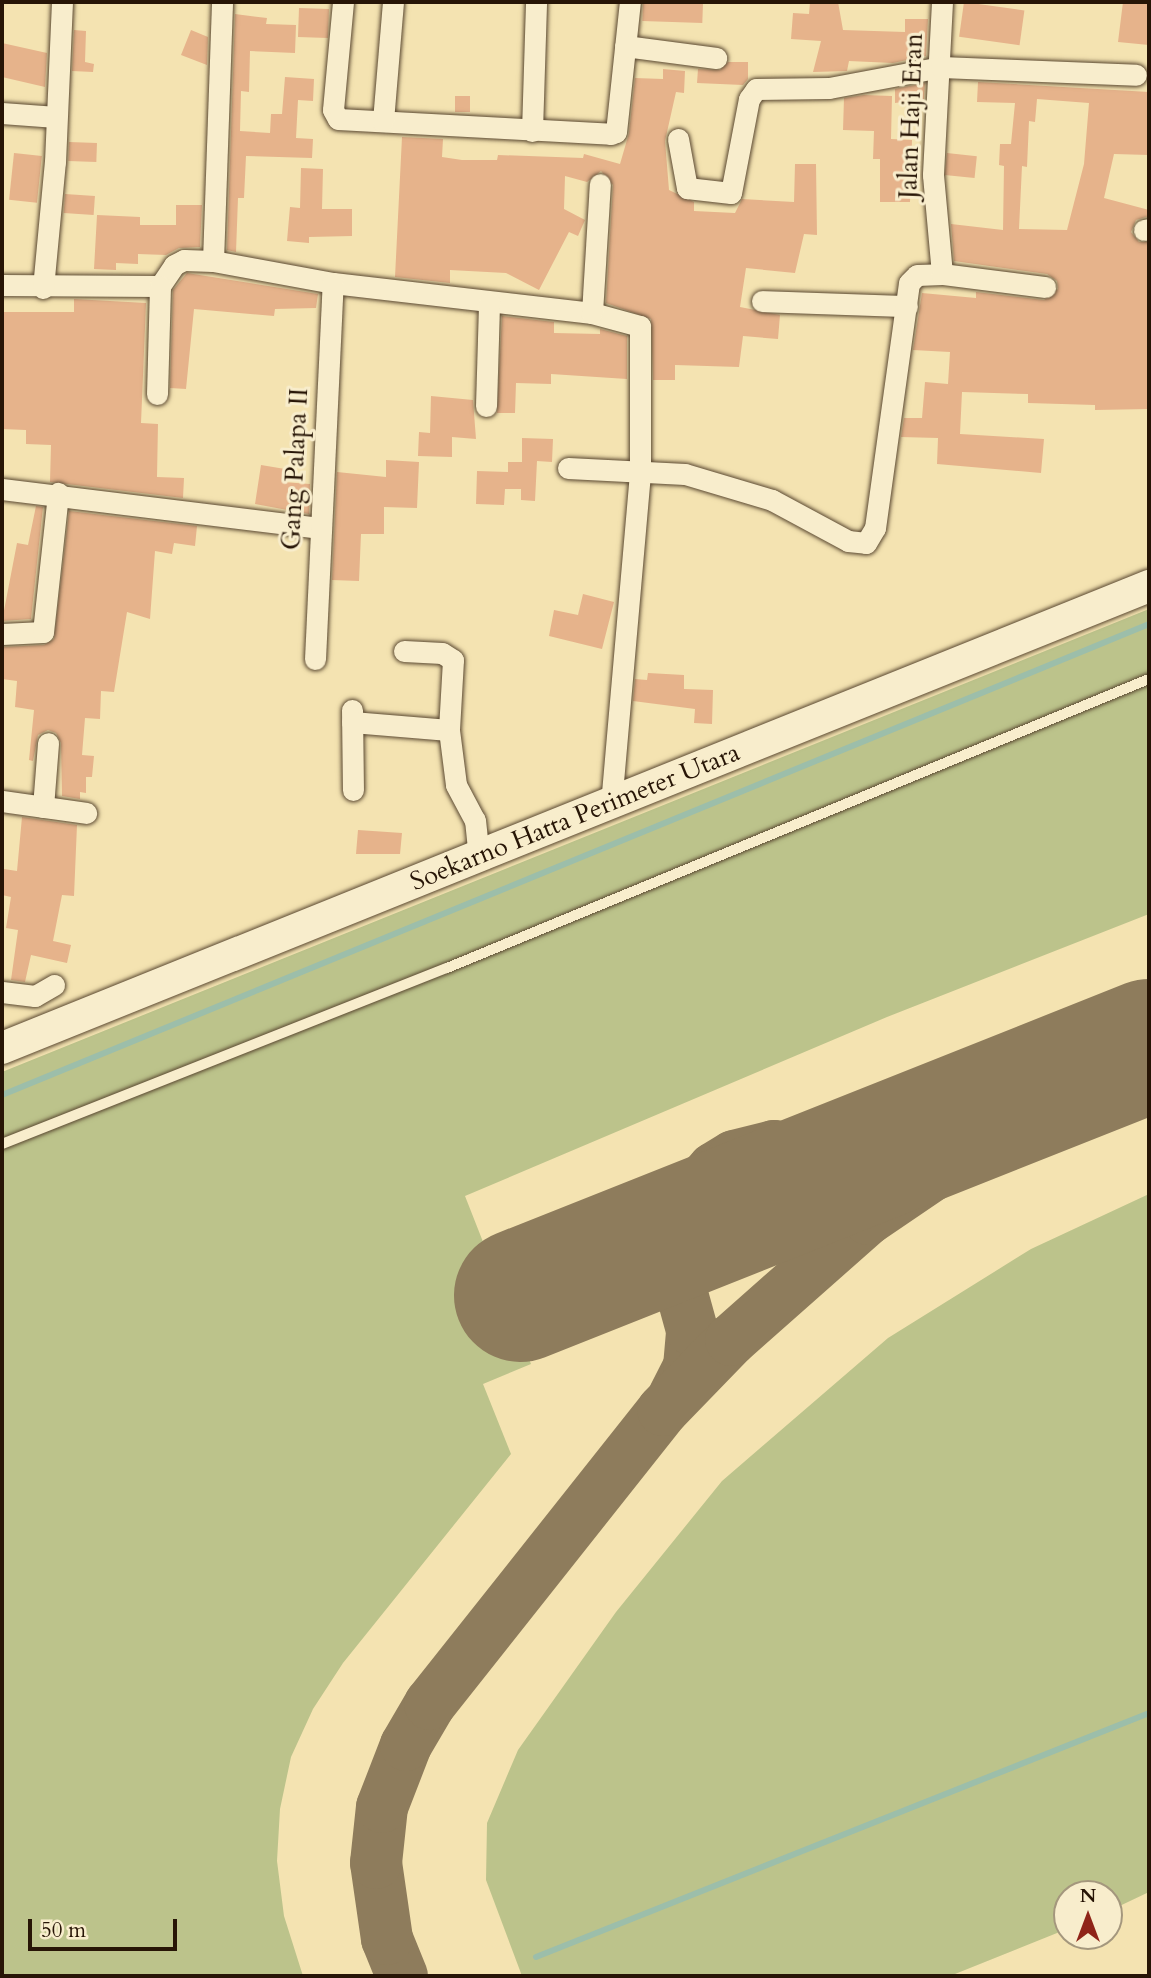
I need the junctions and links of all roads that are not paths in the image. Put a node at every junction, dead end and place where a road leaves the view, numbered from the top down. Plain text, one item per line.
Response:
1 (62, 2) edge
2 (222, 2) edge
3 (343, 2) edge
4 (393, 2) edge
5 (537, 2) edge
6 (630, 2) edge
7 (942, 2) edge
8 (625, 46) junction
9 (716, 58) dead end
10 (941, 67) junction
11 (1136, 75) dead end
12 (2, 113) edge
13 (56, 117) junction
14 (383, 121) junction
15 (532, 131) junction
16 (678, 138) dead end
17 (600, 184) dead end
18 (213, 261) junction
19 (942, 274) junction
20 (333, 283) junction
21 (2, 285) edge
22 (160, 286) junction
23 (1045, 287) dead end
24 (43, 288) junction
25 (762, 301) dead end
26 (489, 303) junction
27 (907, 306) junction
28 (592, 313) junction
29 (157, 394) dead end
30 (486, 406) dead end
31 (568, 468) dead end
32 (639, 473) junction
33 (2, 489) edge
34 (58, 493) junction
35 (319, 528) junction
36 (1149, 586) edge
37 (2, 634) edge
38 (404, 651) dead end
39 (315, 659) dead end
40 (1149, 679) edge
41 (449, 730) junction
42 (48, 743) dead end
43 (353, 790) dead end
44 (2, 801) edge
45 (611, 802) junction
46 (43, 807) junction
47 (86, 813) dead end
48 (479, 856) junction
49 (54, 985) dead end
50 (2, 992) edge
51 (35, 996) junction
52 (57, 1026) junction
53 (2, 1048) edge
54 (2, 1144) edge

1 - 13 street
2 - 18 street
3 - 14 street
4 - 14 street
5 - 15 street
6 - 8 street
7 - 10 street, Jalan Haji Eran
8 - 9 street
8 - 15 street
10 - 11 street
10 - 16 street
10 - 19 street, Jalan Haji Eran
12 - 13 street
13 - 24 street
14 - 15 street
17 - 28 street
18 - 20 street
18 - 22 street
19 - 23 street
19 - 27 street
20 - 26 street
20 - 35 street, Gang Palapa II
21 - 24 street
22 - 24 street
22 - 29 street
25 - 27 street
26 - 28 street
26 - 30 street
27 - 32 street
28 - 32 street
31 - 32 street
32 - 45 street
33 - 34 street
34 - 35 street
34 - 37 street
35 - 39 street, Gang Palapa II
36 - 45 main road, Soekarno Hatta Perimeter Utara
38 - 41 street
40 - 54 lane
41 - 43 street
41 - 48 street
42 - 46 street
44 - 46 street
45 - 48 main road, Soekarno Hatta Perimeter Utara
46 - 47 street
48 - 52 main road, Soekarno Hatta Perimeter Utara
49 - 51 street
50 - 51 street
51 - 52 street
52 - 53 main road, Soekarno Hatta Perimeter Utara

